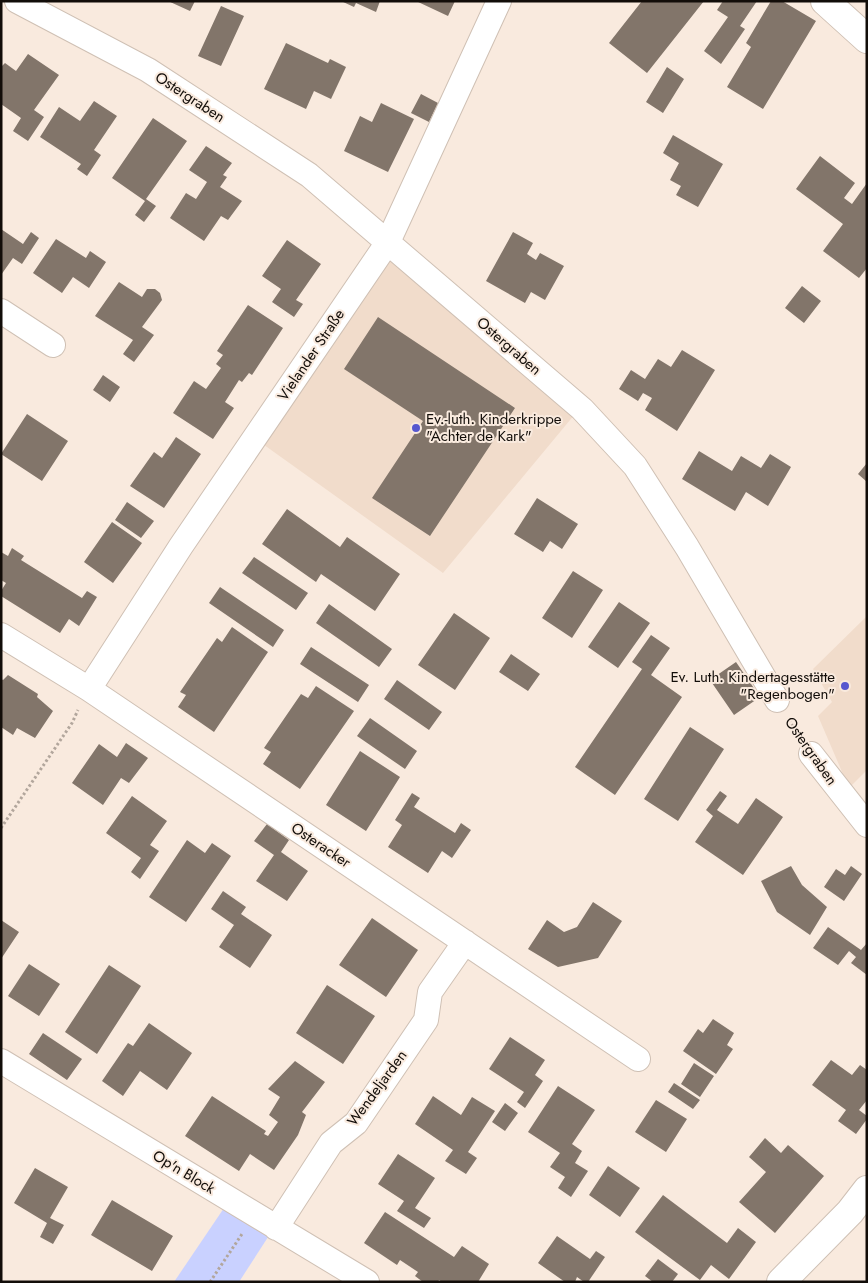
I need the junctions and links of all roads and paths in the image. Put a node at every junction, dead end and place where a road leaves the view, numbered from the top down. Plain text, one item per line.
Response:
1 (17, 1) edge
2 (499, 1) edge
3 (825, 1) edge
4 (867, 39) edge
5 (388, 242) junction
6 (1, 311) edge
7 (53, 345) dead end
8 (1, 636) edge
9 (89, 689) junction
10 (777, 700) joint
11 (811, 754) joint
12 (867, 825) edge
13 (1, 828) edge
14 (465, 942) junction
15 (638, 1059) dead end
16 (1, 1062) edge
17 (867, 1190) edge
18 (254, 1214) junction
19 (276, 1228) junction
20 (210, 1282) edge
21 (367, 1282) edge
22 (781, 1282) edge

1 - 5 street, Ostergraben
2 - 5 street, Vielander Straße
3 - 4 street
5 - 9 street, Vielander Straße
5 - 10 street, Ostergraben
6 - 7 street
8 - 9 street, Osteracker
9 - 13 path
9 - 14 street, Osteracker
10 - 11 path, Ostergraben
11 - 12 street, Ostergraben
14 - 15 street, Osteracker
14 - 19 street, Wendeljarden
16 - 18 street, Op'n Block
17 - 22 street
18 - 19 street, Op'n Block
18 - 20 path
19 - 21 street, Op'n Block

